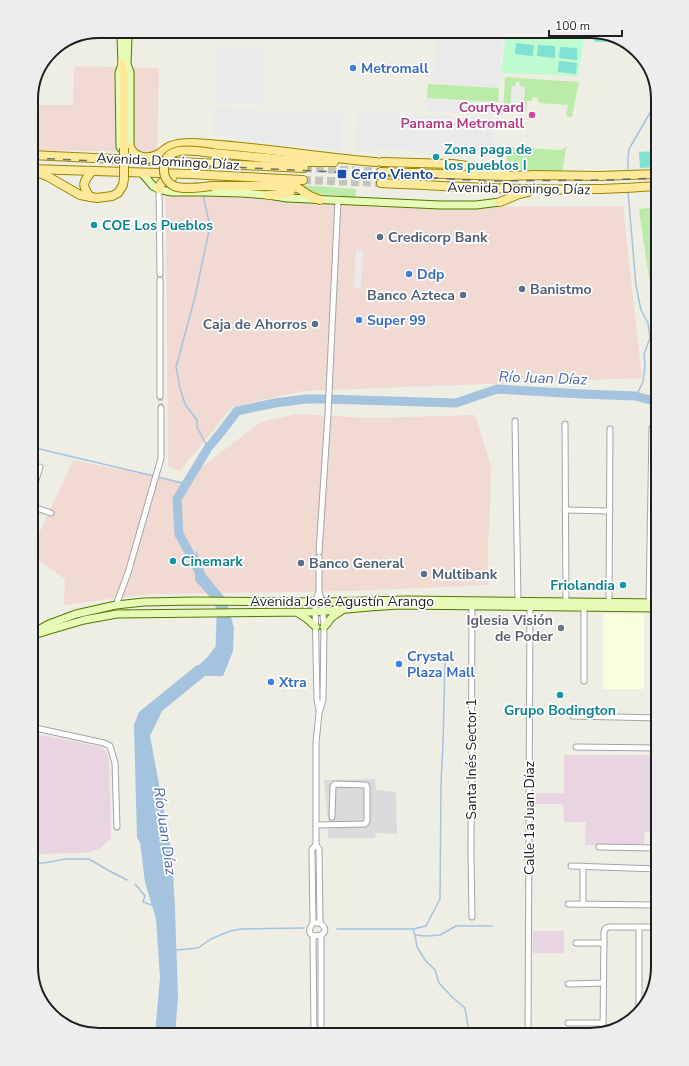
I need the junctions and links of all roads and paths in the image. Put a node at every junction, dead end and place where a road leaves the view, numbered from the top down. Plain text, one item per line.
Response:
1 (121, 38) edge
2 (128, 38) edge
3 (124, 64) junction
4 (125, 147) junction
5 (38, 155) edge
6 (112, 156) junction
7 (138, 156) junction
8 (102, 158) junction
9 (350, 159) junction
10 (452, 164) junction
11 (380, 165) junction
12 (304, 168) tunnel mouth
13 (38, 169) edge
14 (92, 171) junction
15 (38, 172) edge
16 (142, 173) junction
17 (411, 173) junction
18 (189, 174) junction
19 (651, 174) edge
20 (535, 175) junction
21 (253, 177) junction
22 (381, 183) tunnel mouth
23 (285, 186) junction
24 (651, 186) edge
25 (540, 189) junction
26 (159, 190) junction
27 (268, 195) junction
28 (90, 197) junction
29 (320, 200) junction
30 (338, 200) junction
31 (500, 202) joint
32 (160, 274) dead end
33 (160, 280) dead end
34 (160, 396) tunnel mouth
35 (161, 408) tunnel mouth
36 (515, 422) dead end
37 (565, 424) dead end
38 (610, 429) dead end
39 (40, 467) dead end
40 (38, 473) edge
41 (651, 482) edge
42 (38, 509) edge
43 (565, 510) junction
44 (610, 511) junction
45 (50, 513) dead end
46 (650, 520) joint
47 (650, 555) joint
48 (518, 601) junction
49 (319, 602) junction
50 (472, 604) junction
51 (530, 604) junction
52 (566, 605) junction
53 (584, 605) junction
54 (609, 605) junction
55 (649, 605) joint
56 (116, 606) junction
57 (342, 610) junction
58 (296, 612) junction
59 (319, 612) junction
60 (132, 614) junction
61 (100, 617) junction
62 (320, 627) junction
63 (38, 630) edge
64 (38, 633) edge
65 (584, 681) dead end
66 (573, 716) dead end
67 (651, 718) edge
68 (38, 729) edge
69 (576, 747) dead end
70 (651, 748) edge
71 (332, 817) dead end
72 (316, 825) junction
73 (117, 827) dead end
74 (316, 845) junction
75 (599, 847) dead end
76 (651, 848) edge
77 (571, 866) dead end
78 (583, 866) junction
79 (651, 869) edge
80 (568, 904) dead end
81 (583, 904) junction
82 (651, 905) edge
83 (472, 917) dead end
84 (313, 923) junction
85 (320, 923) junction
86 (639, 927) junction
87 (651, 927) edge
88 (313, 936) junction
89 (321, 936) junction
90 (576, 943) dead end
91 (604, 943) junction
92 (604, 983) junction
93 (568, 984) dead end
94 (639, 1003) edge
95 (568, 1022) dead end
96 (603, 1023) junction
97 (603, 1027) edge
98 (314, 1028) edge
99 (321, 1028) edge
100 (528, 1028) edge

1 - 3 main road
2 - 3 main road
3 - 4 main road
3 - 4 main road
3 - 4 main road
4 - 6 main road
4 - 7 main road
4 - 28 main road, bridge
5 - 8 main road, Avenida Domingo Díaz
6 - 7 main road
6 - 8 main road
7 - 9 main road
8 - 12 main road, Avenida Domingo Díaz
9 - 11 main road
9 - 23 main road, bridge
10 - 11 main road
10 - 17 main road
10 - 20 main road
11 - 17 main road
13 - 14 main road, Avenida Domingo Díaz
14 - 16 main road, Avenida Domingo Díaz
14 - 28 main road
15 - 28 main road
16 - 18 main road, Avenida Domingo Díaz
16 - 26 main road
17 - 20 main road, Avenida Domingo Díaz
18 - 21 main road, Avenida Domingo Díaz
18 - 26 main road
19 - 20 main road, Avenida Domingo Díaz
21 - 23 main road
21 - 23 main road, Avenida Domingo Díaz
22 - 25 main road, Avenida Domingo Díaz
23 - 27 main road
23 - 29 main road
24 - 25 main road, Avenida Domingo Díaz
25 - 31 main road
26 - 27 main road
26 - 32 street
27 - 29 main road
29 - 30 main road
30 - 31 main road
30 - 49 street
33 - 34 street
35 - 56 street
36 - 48 street
37 - 43 street
38 - 44 street
39 - 40 street
41 - 46 street
42 - 45 street
43 - 44 street
43 - 52 street
44 - 54 street
46 - 47 street
47 - 55 street
48 - 50 main road, Avenida José Agustín Arango
48 - 51 main road, Avenida José Agustín Arango
49 - 50 main road, Avenida José Agustín Arango
49 - 56 main road, Avenida José Agustín Arango
49 - 59 street
50 - 51 main road, Avenida José Agustín Arango
50 - 57 main road, Avenida José Agustín Arango
50 - 83 street, Santa Inés Sector 1
51 - 52 main road, Avenida José Agustín Arango
51 - 100 street, Calle 1a Juan Díaz
52 - 53 main road, Avenida José Agustín Arango
53 - 54 main road, Avenida José Agustín Arango
53 - 65 street
54 - 55 main road, Avenida José Agustín Arango
56 - 60 main road
56 - 61 main road
56 - 63 main road, Avenida José Agustín Arango
57 - 59 main road, Avenida José Agustín Arango
57 - 62 main road
58 - 59 main road, Avenida José Agustín Arango
58 - 60 main road, Avenida José Agustín Arango
58 - 62 main road
59 - 62 street
60 - 61 main road, Avenida José Agustín Arango
61 - 64 main road, Avenida José Agustín Arango
62 - 72 street
66 - 67 street
68 - 73 street
69 - 70 street
71 - 72 street
72 - 74 street
74 - 84 street
74 - 85 street
75 - 76 street
77 - 78 street
78 - 79 street
78 - 81 street
80 - 81 street
81 - 82 street
84 - 85 street
84 - 88 street
85 - 89 street
86 - 87 street
86 - 91 street
86 - 94 street
88 - 89 street
88 - 98 street
89 - 99 street
90 - 91 street
91 - 92 street
92 - 93 street
92 - 96 street
95 - 96 street
96 - 97 street

